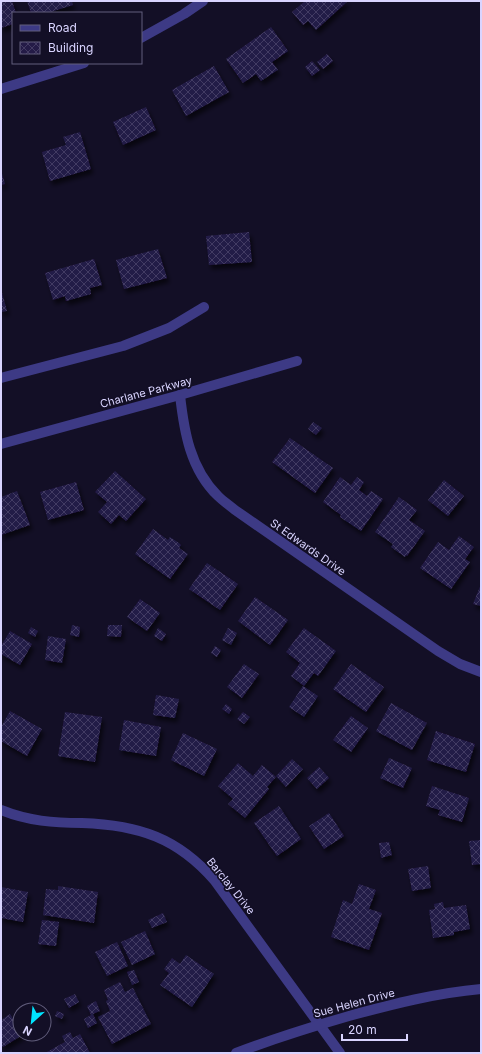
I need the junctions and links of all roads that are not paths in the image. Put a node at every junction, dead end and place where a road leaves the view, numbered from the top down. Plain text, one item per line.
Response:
1 (203, 1) edge
2 (142, 37) edge
3 (81, 64) edge
4 (1, 89) edge
5 (204, 307) dead end
6 (296, 361) dead end
7 (1, 378) edge
8 (180, 395) junction
9 (1, 444) edge
10 (481, 672) edge
11 (1, 810) edge
12 (481, 989) edge
13 (319, 1025) junction
14 (236, 1053) edge
15 (340, 1053) edge

1 - 2 street
3 - 4 street
5 - 7 street
6 - 8 street, Charlane Parkway
8 - 9 street, Charlane Parkway
8 - 10 street, St Edwards Drive
11 - 13 street, Barclay Drive
12 - 13 street, Sue Helen Drive
13 - 14 street, Sue Helen Drive
13 - 15 street, Barclay Drive

